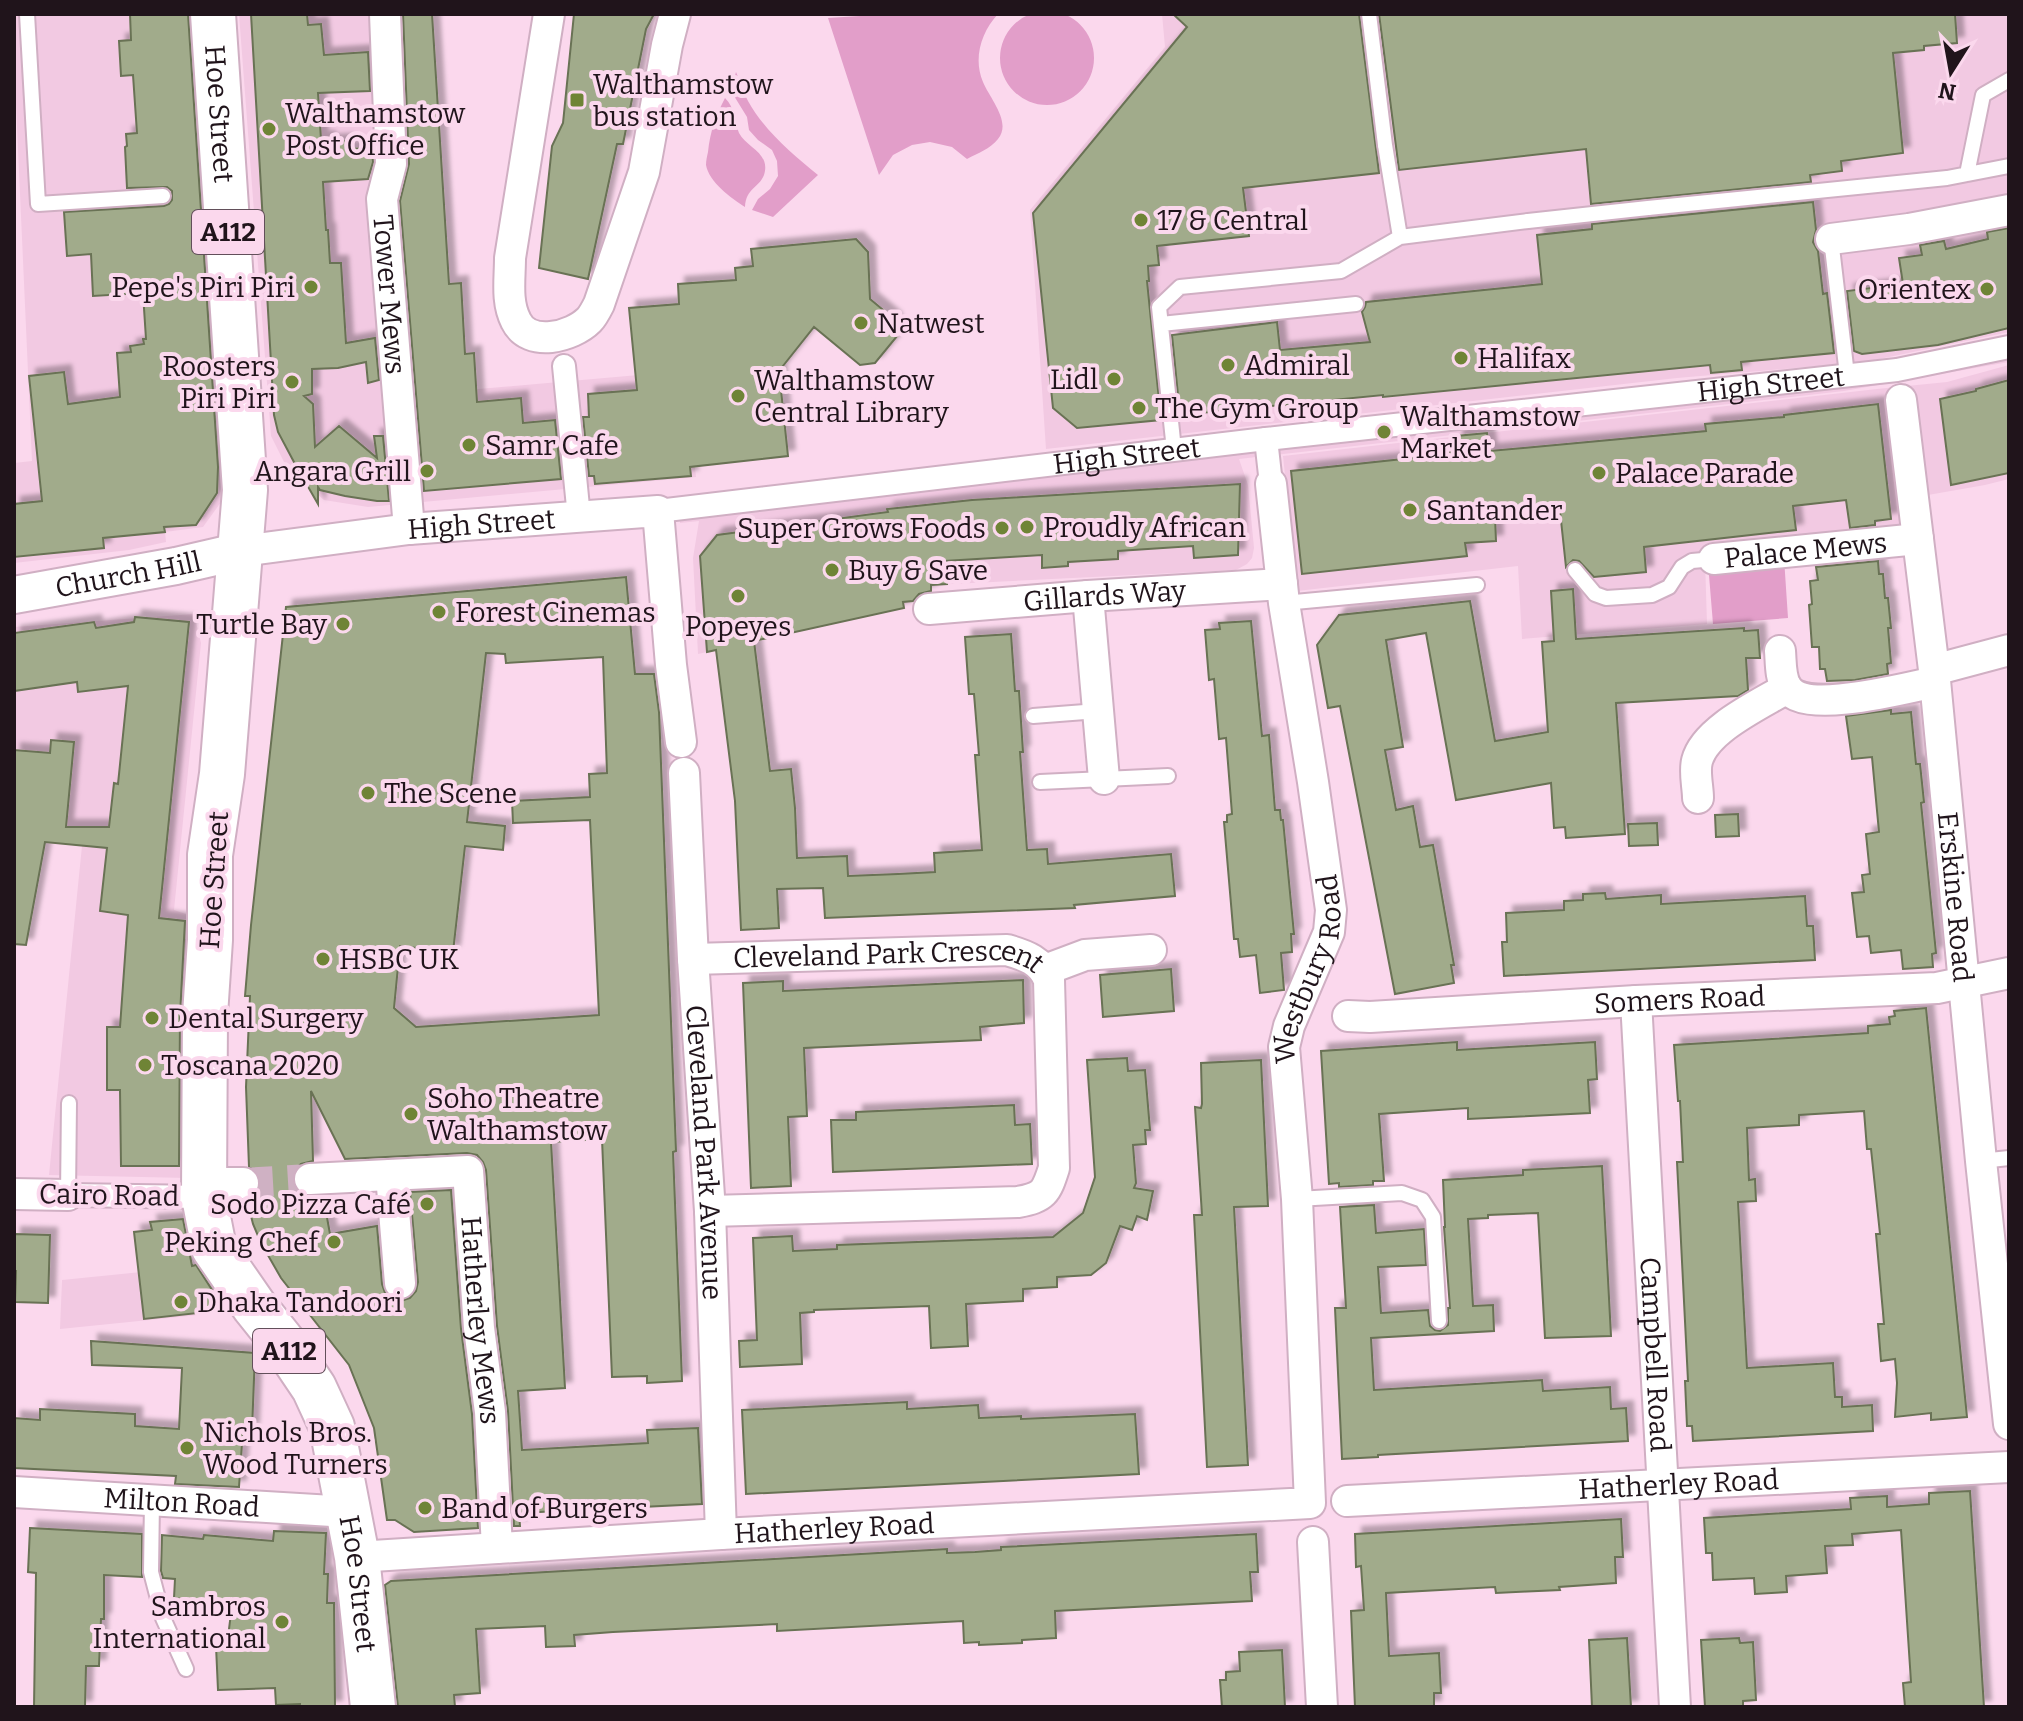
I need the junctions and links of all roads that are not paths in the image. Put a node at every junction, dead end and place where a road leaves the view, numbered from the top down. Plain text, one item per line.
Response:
1 (27, 14) edge
2 (213, 14) edge
3 (385, 14) edge
4 (549, 14) edge
5 (675, 14) edge
6 (1369, 14) edge
7 (2009, 80) edge
8 (2009, 166) edge
9 (1967, 174) junction
10 (163, 196) dead end
11 (2009, 210) edge
12 (1400, 237) junction
13 (1831, 239) joint
14 (1356, 304) dead end
15 (1161, 324) junction
16 (2009, 347) edge
17 (564, 366) dead end
18 (1897, 370) junction
19 (1847, 375) junction
20 (1901, 400) joint
21 (1266, 439) junction
22 (1174, 450) junction
23 (1271, 484) joint
24 (658, 511) junction
25 (579, 517) junction
26 (409, 529) junction
27 (1918, 539) junction
28 (241, 551) junction
29 (1703, 560) joint
30 (1575, 570) dead end
31 (1477, 585) dead end
32 (1283, 594) junction
33 (14, 595) edge
34 (1088, 596) junction
35 (929, 609) dead end
36 (2009, 650) edge
37 (1780, 651) dead end
38 (1934, 676) junction
39 (1787, 688) junction
40 (1098, 711) junction
41 (1033, 716) dead end
42 (681, 742) dead end
43 (684, 773) dead end
44 (1168, 776) dead end
45 (1104, 779) junction
46 (1040, 782) dead end
47 (1698, 798) dead end
48 (1151, 950) dead end
49 (693, 959) junction
50 (1045, 970) junction
51 (2009, 973) edge
52 (1965, 983) junction
53 (1636, 1001) junction
54 (1348, 1016) dead end
55 (69, 1103) dead end
56 (1995, 1160) edge
57 (391, 1175) junction
58 (310, 1179) tunnel mouth
59 (217, 1187) junction
60 (14, 1194) edge
61 (68, 1195) junction
62 (1297, 1199) junction
63 (710, 1211) junction
64 (2001, 1281) edge
65 (400, 1283) dead end
66 (1439, 1321) dead end
67 (2009, 1424) edge
68 (2009, 1467) edge
69 (1663, 1484) junction
70 (14, 1492) edge
71 (152, 1500) junction
72 (1347, 1501) dead end
73 (1310, 1503) joint
74 (349, 1512) junction
75 (721, 1534) junction
76 (1313, 1542) dead end
77 (497, 1548) junction
78 (357, 1557) junction
79 (186, 1669) dead end
80 (373, 1707) edge
81 (1322, 1707) edge
82 (1675, 1707) edge

1 - 10 lane
2 - 28 main road, Hoe Street / A112
3 - 26 street, Tower Mews
4 - 5 street
6 - 12 lane, bridge
7 - 9 lane
8 - 9 lane
9 - 12 lane, bridge
11 - 13 street
12 - 15 lane
13 - 19 lane
14 - 15 lane
15 - 22 lane
16 - 18 street, High Street
17 - 25 street
18 - 19 street, High Street
18 - 20 street, Erskine Road
19 - 21 street, High Street
20 - 27 street, Erskine Road
21 - 22 street, High Street
21 - 23 street, Westbury Road
22 - 24 street, High Street
23 - 32 street, Westbury Road
24 - 25 street, High Street
24 - 42 street
25 - 26 street, High Street
26 - 28 street, High Street
27 - 29 street, Palace Mews
27 - 38 street, Erskine Road
28 - 33 street, Church Hill
28 - 59 main road, Hoe Street / A112
29 - 30 lane
31 - 32 lane
32 - 34 street, Gillards Way
32 - 62 street, Westbury Road
34 - 35 street, Gillards Way
34 - 40 street
36 - 38 street
37 - 39 street
38 - 39 street
38 - 52 street, Erskine Road
39 - 47 street
40 - 41 lane
40 - 45 street
43 - 49 street, Cleveland Park Avenue
44 - 45 lane
45 - 46 lane
48 - 50 street
49 - 50 street, Cleveland Park Crescent
49 - 63 street, Cleveland Park Avenue
50 - 63 street, Cleveland Park Crescent
51 - 52 street, Somers Road
52 - 53 street, Somers Road
52 - 56 street, Erskine Road
53 - 54 street, Somers Road
53 - 69 street, Campbell Road
55 - 61 lane
56 - 64 street, Erskine Road
57 - 58 street, Hatherley Mews
57 - 65 street
57 - 77 street, Hatherley Mews
59 - 61 street, Cairo Road
59 - 74 main road, Hoe Street / A112
60 - 61 street, Cairo Road
62 - 66 lane
62 - 73 street, Westbury Road
63 - 75 street, Cleveland Park Avenue
64 - 67 street, Erskine Road
68 - 69 street, Hatherley Road
69 - 72 street, Hatherley Road
69 - 82 street, Campbell Road
70 - 71 street, Milton Road
71 - 74 street, Milton Road
71 - 79 lane
73 - 75 street, Hatherley Road
74 - 78 main road, Hoe Street / A112
75 - 77 street, Hatherley Road
76 - 81 street
77 - 78 street, Hatherley Road
78 - 80 main road, Hoe Street / A112

